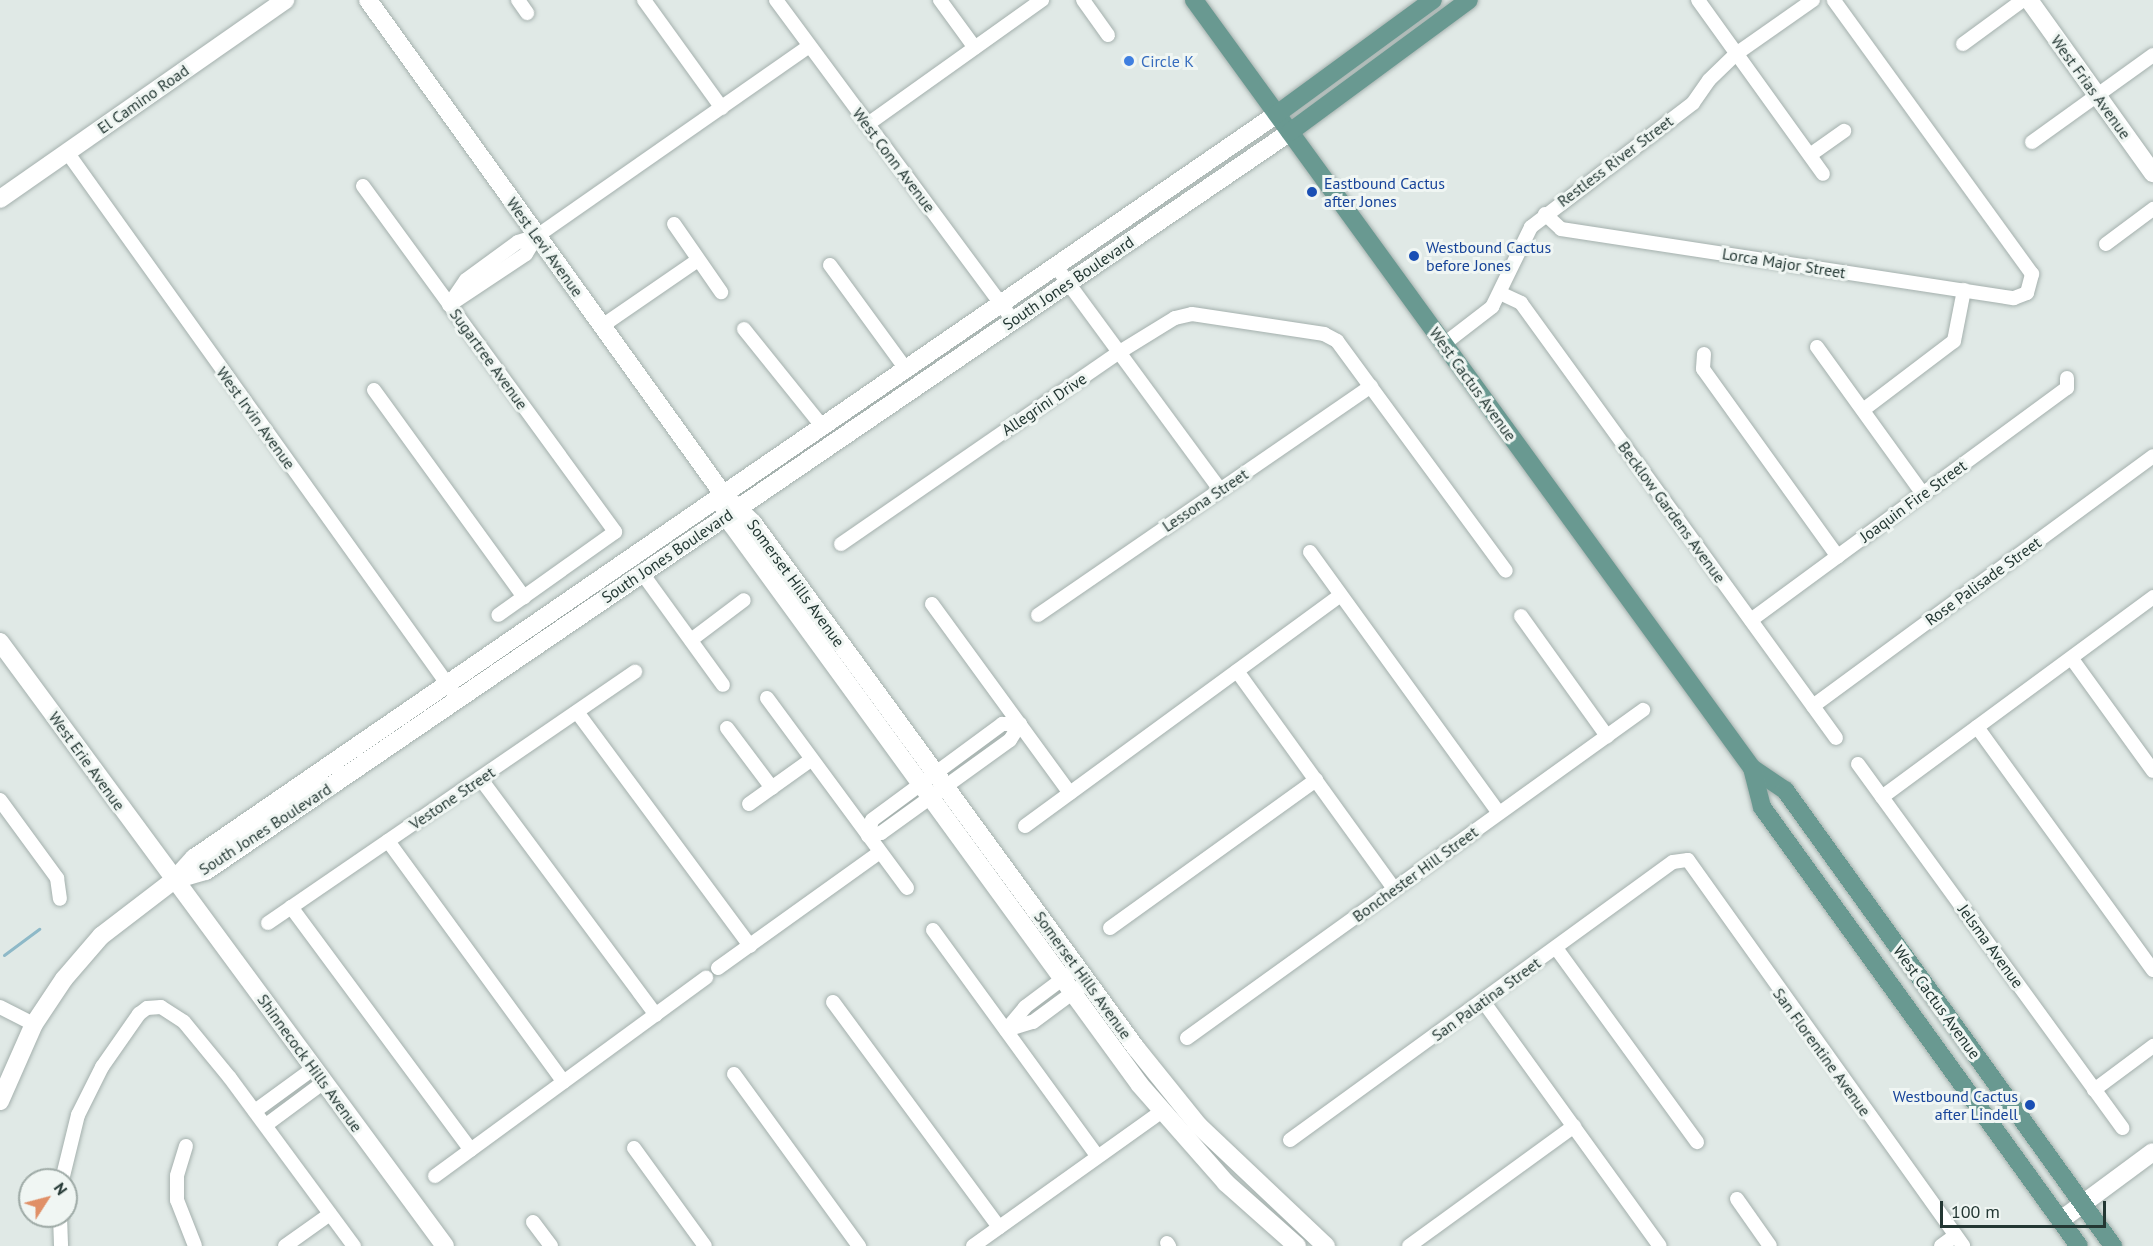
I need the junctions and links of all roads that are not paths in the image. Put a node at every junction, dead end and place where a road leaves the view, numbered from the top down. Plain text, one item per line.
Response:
1 (285, 0) edge
2 (368, 0) edge
3 (518, 0) edge
4 (644, 0) edge
5 (776, 0) edge
6 (940, 0) edge
7 (1042, 0) edge
8 (1083, 0) edge
9 (1194, 0) edge
10 (1433, 0) edge
11 (1469, 0) edge
12 (1698, 0) edge
13 (1813, 0) edge
14 (1834, 0) edge
15 (2023, 0) edge
16 (2028, 0) edge
17 (527, 13) dead end
18 (1108, 35) dead end
19 (1963, 44) dead end
20 (809, 45) junction
21 (975, 48) junction
22 (1736, 54) junction
23 (2153, 55) edge
24 (2097, 95) junction
25 (722, 108) junction
26 (1278, 114) junction
27 (868, 124) junction
28 (1844, 130) dead end
29 (1290, 132) junction
30 (2032, 142) dead end
31 (67, 152) junction
32 (1810, 155) junction
33 (2153, 173) edge
34 (1823, 174) dead end
35 (363, 186) dead end
36 (0, 199) edge
37 (2153, 209) edge
38 (1545, 214) junction
39 (674, 224) dead end
40 (537, 236) junction
41 (2106, 244) dead end
42 (698, 260) junction
43 (830, 265) dead end
44 (1055, 266) junction
45 (1068, 283) junction
46 (1964, 290) junction
47 (721, 292) dead end
48 (1502, 294) junction
49 (1000, 303) junction
50 (449, 305) junction
51 (1013, 320) junction
52 (602, 326) junction
53 (744, 328) dead end
54 (1444, 344) junction
55 (1817, 347) dead end
56 (1118, 353) junction
57 (1704, 354) dead end
58 (905, 368) junction
59 (2067, 378) dead end
60 (1371, 386) junction
61 (374, 390) dead end
62 (1863, 410) junction
63 (822, 426) junction
64 (2153, 456) edge
65 (1220, 490) junction
66 (723, 494) junction
67 (1923, 494) junction
68 (733, 511) junction
69 (840, 544) dead end
70 (1310, 552) dead end
71 (1838, 557) junction
72 (1506, 571) dead end
73 (642, 573) junction
74 (1341, 595) junction
75 (524, 597) junction
76 (2153, 597) edge
77 (744, 600) dead end
78 (932, 604) dead end
79 (498, 615) dead end
80 (1038, 615) dead end
81 (1521, 616) dead end
82 (1751, 620) junction
83 (691, 640) junction
84 (0, 642) edge
85 (2072, 659) junction
86 (1238, 671) junction
87 (635, 672) dead end
88 (447, 683) junction
89 (723, 685) dead end
90 (767, 698) dead end
91 (458, 699) junction
92 (1813, 706) junction
93 (1643, 710) dead end
94 (577, 712) junction
95 (1020, 724) junction
96 (727, 728) dead end
97 (1977, 728) junction
98 (1607, 736) junction
99 (1836, 738) dead end
100 (812, 759) junction
101 (1858, 764) dead end
102 (1752, 768) junction
103 (2153, 771) edge
104 (480, 778) junction
105 (1316, 780) junction
106 (933, 785) junction
107 (772, 788) junction
108 (1070, 793) junction
109 (1882, 797) junction
110 (0, 800) edge
111 (749, 804) dead end
112 (1499, 813) junction
113 (1025, 826) dead end
114 (868, 836) junction
115 (387, 841) junction
116 (880, 852) junction
117 (1683, 860) joint
118 (174, 880) junction
119 (907, 888) dead end
120 (1394, 889) junction
121 (60, 899) dead end
122 (291, 907) junction
123 (268, 923) dead end
124 (1110, 928) dead end
125 (933, 930) dead end
126 (750, 946) junction
127 (1556, 948) junction
128 (718, 968) dead end
129 (2153, 970) edge
130 (1083, 975) junction
131 (706, 978) dead end
132 (1067, 986) junction
133 (1483, 1001) junction
134 (833, 1002) dead end
135 (0, 1007) edge
136 (656, 1015) junction
137 (34, 1024) junction
138 (1006, 1030) junction
139 (1187, 1038) dead end
140 (2153, 1046) edge
141 (734, 1074) dead end
142 (319, 1075) junction
143 (564, 1082) junction
144 (2094, 1090) junction
145 (0, 1101) edge
146 (255, 1111) junction
147 (1161, 1111) junction
148 (266, 1125) junction
149 (1574, 1126) junction
150 (2122, 1128) dead end
151 (1290, 1140) dead end
152 (1697, 1142) dead end
153 (186, 1146) dead end
154 (634, 1148) dead end
155 (471, 1150) junction
156 (2153, 1152) edge
157 (1097, 1156) junction
158 (65, 1168) edge
159 (435, 1176) dead end
160 (1737, 1199) dead end
161 (2083, 1204) junction
162 (330, 1214) junction
163 (2061, 1220) junction
164 (533, 1222) dead end
165 (999, 1227) junction
166 (60, 1228) edge
167 (1959, 1241) edge
168 (61, 1246) edge
169 (195, 1246) edge
170 (285, 1246) edge
171 (354, 1246) edge
172 (445, 1246) edge
173 (551, 1246) edge
174 (705, 1246) edge
175 (859, 1246) edge
176 (973, 1246) edge
177 (1297, 1246) edge
178 (1326, 1246) edge
179 (1408, 1246) edge
180 (1660, 1246) edge
181 (1770, 1246) edge
182 (1941, 1246) edge
183 (2079, 1246) edge
184 (2114, 1246) edge

1 - 31 street, El Camino Road
2 - 40 street, West Levi Avenue
3 - 17 street
4 - 25 street
5 - 20 street, West Conn Avenue
6 - 21 street
7 - 21 street
8 - 18 street
9 - 26 main road, West Cactus Avenue
10 - 26 main road, South Jones Boulevard
11 - 29 main road, South Jones Boulevard
12 - 22 street
13 - 22 street, Restless River Street
14 - 46 street, Lorca Major Street
15 - 19 street
16 - 24 street, West Frias Avenue
20 - 25 street
20 - 27 street, West Conn Avenue
21 - 27 street
22 - 32 street
22 - 38 street, Restless River Street
23 - 24 street
24 - 30 street
24 - 33 street, West Frias Avenue
25 - 40 street
26 - 29 main road, West Cactus Avenue
26 - 44 street, South Jones Boulevard
27 - 49 street, West Conn Avenue
28 - 32 street
29 - 45 street, South Jones Boulevard
29 - 54 main road, West Cactus Avenue
31 - 36 street, El Camino Road
31 - 88 street, West Irvin Avenue
32 - 34 street
35 - 50 street, Sugartree Avenue
37 - 41 street
38 - 46 street, Lorca Major Street
38 - 48 street, Restless River Street
39 - 42 street
40 - 50 street
40 - 52 street, West Levi Avenue
42 - 47 street
42 - 52 street
43 - 58 street
44 - 45 street
44 - 49 street, South Jones Boulevard
45 - 51 street, South Jones Boulevard
45 - 56 street
46 - 62 street
48 - 54 street, Restless River Street
48 - 82 street, Becklow Gardens Avenue
49 - 51 street, West Conn Avenue
49 - 58 street, South Jones Boulevard
50 - 75 street, Sugartree Avenue
51 - 68 street, South Jones Boulevard
52 - 66 street, West Levi Avenue
53 - 63 street
54 - 102 main road, West Cactus Avenue
55 - 62 street
56 - 60 street, Allegrini Drive
56 - 65 street
56 - 69 street, Allegrini Drive
57 - 71 street
58 - 63 street, South Jones Boulevard
59 - 67 street, Joaquin Fire Street
60 - 65 street, Lessona Street
60 - 72 street, Allegrini Drive
61 - 75 street
62 - 67 street
63 - 66 street, South Jones Boulevard
64 - 92 street, Rose Palisade Street
65 - 80 street, Lessona Street
66 - 68 street, Somerset Hills Avenue
66 - 88 street, South Jones Boulevard
67 - 71 street, Joaquin Fire Street
68 - 73 street, South Jones Boulevard
68 - 106 street, Somerset Hills Avenue
70 - 74 street
71 - 82 street, Joaquin Fire Street
73 - 83 street
73 - 91 street, South Jones Boulevard
74 - 86 street
74 - 112 street
75 - 79 street
76 - 85 street
77 - 83 street
78 - 95 street
81 - 98 street
82 - 92 street, Becklow Gardens Avenue
83 - 89 street
84 - 118 street, West Erie Avenue
85 - 97 street
85 - 103 street
86 - 105 street
86 - 108 street
87 - 94 street, Vestone Street
88 - 91 street, West Irvin Avenue
88 - 118 street, South Jones Boulevard
90 - 100 street
91 - 118 street, South Jones Boulevard
92 - 99 street, Becklow Gardens Avenue
93 - 98 street, Bonchester Hill Street
94 - 104 street, Vestone Street
94 - 126 street
95 - 106 street
95 - 108 street
96 - 107 street
97 - 109 street
97 - 129 street
98 - 112 street, Bonchester Hill Street
100 - 107 street
100 - 114 street
101 - 109 street, Jelsma Avenue
102 - 161 main road, West Cactus Avenue
102 - 163 main road, West Cactus Avenue
104 - 115 street, Vestone Street
104 - 136 street
105 - 120 street
105 - 124 street
106 - 114 street
106 - 130 street, Somerset Hills Avenue
106 - 132 street, Somerset Hills Avenue
107 - 111 street
108 - 113 street
109 - 144 street, Jelsma Avenue
110 - 121 street
112 - 120 street, Bonchester Hill Street
114 - 116 street
115 - 122 street, Vestone Street
115 - 143 street
116 - 119 street
116 - 126 street
117 - 127 street, San Palatina Street
117 - 167 street, San Florentine Avenue
118 - 137 street
118 - 142 street, Shinnecock Hills Avenue
120 - 139 street, Bonchester Hill Street
122 - 123 street, Vestone Street
122 - 155 street
125 - 138 street
126 - 128 street
127 - 133 street, San Palatina Street
127 - 152 street
130 - 132 street
130 - 178 street, Somerset Hills Avenue
131 - 136 street
132 - 138 street
132 - 147 street, Somerset Hills Avenue
133 - 149 street
133 - 151 street, San Palatina Street
134 - 165 street
135 - 137 street
136 - 143 street
137 - 145 street
138 - 157 street
140 - 144 street
141 - 175 street
142 - 146 street
142 - 148 street
142 - 172 street, Shinnecock Hills Avenue
143 - 155 street
144 - 150 street, Jelsma Avenue
146 - 148 street
146 - 158 street
147 - 157 street
147 - 177 street, Somerset Hills Avenue
148 - 162 street
149 - 179 street
149 - 180 street
153 - 169 street
154 - 174 street
155 - 159 street
156 - 161 street
157 - 165 street
160 - 181 street
161 - 163 street
161 - 184 main road, West Cactus Avenue
162 - 170 street
162 - 171 street
163 - 183 main road, West Cactus Avenue
164 - 173 street
165 - 176 street
166 - 168 street
167 - 182 street

